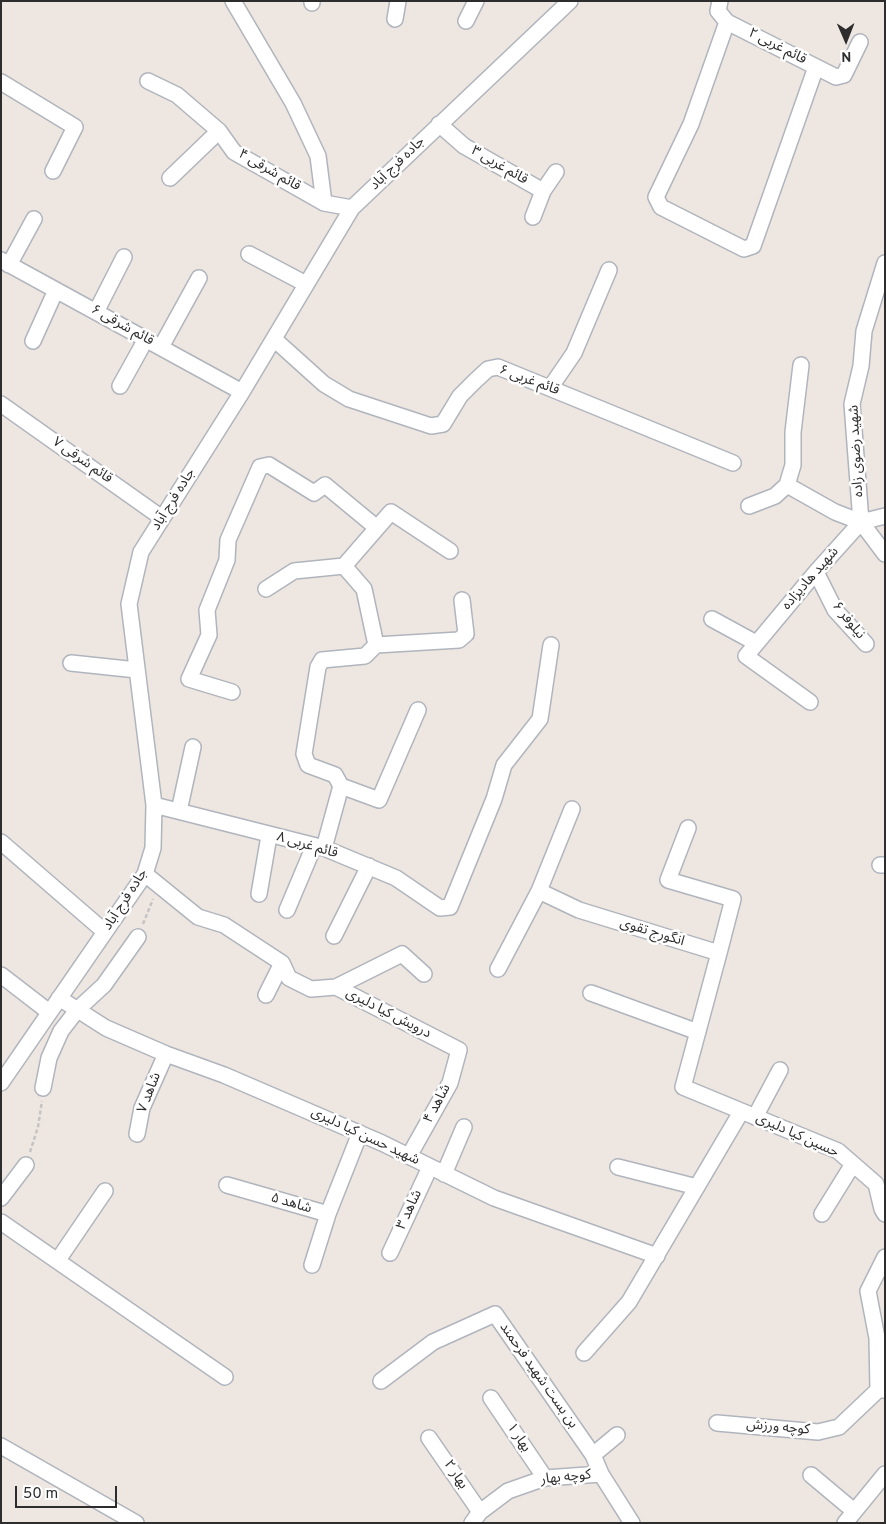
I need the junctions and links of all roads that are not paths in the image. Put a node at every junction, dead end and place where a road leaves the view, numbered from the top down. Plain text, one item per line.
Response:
1 (233, 1) edge
2 (398, 1) edge
3 (476, 1) edge
4 (570, 1) edge
5 (720, 1) edge
6 (395, 18) dead end
7 (466, 21) dead end
8 (726, 22) junction
9 (860, 42) dead end
10 (816, 67) junction
11 (148, 81) dead end
12 (1, 82) edge
13 (439, 124) junction
14 (219, 131) junction
15 (53, 171) dead end
16 (556, 172) dead end
17 (170, 178) dead end
18 (543, 191) junction
19 (324, 203) junction
20 (352, 208) junction
21 (533, 217) dead end
22 (34, 219) dead end
23 (249, 254) dead end
24 (124, 257) dead end
25 (5, 262) edge
26 (885, 263) edge
27 (609, 270) dead end
28 (199, 278) dead end
29 (306, 284) junction
30 (56, 290) junction
31 (96, 312) junction
32 (146, 339) junction
33 (274, 339) junction
34 (33, 341) dead end
35 (161, 348) junction
36 (801, 365) dead end
37 (120, 386) dead end
38 (550, 388) junction
39 (242, 392) junction
40 (1, 404) edge
41 (733, 463) dead end
42 (788, 485) junction
43 (750, 506) dead end
44 (885, 516) edge
45 (162, 518) junction
46 (861, 522) junction
47 (377, 528) junction
48 (450, 551) dead end
49 (885, 554) edge
50 (344, 566) junction
51 (816, 572) junction
52 (266, 589) dead end
53 (462, 600) dead end
54 (712, 619) dead end
55 (756, 643) junction
56 (866, 644) dead end
57 (376, 645) junction
58 (551, 645) dead end
59 (72, 663) dead end
60 (137, 670) junction
61 (232, 692) dead end
62 (810, 702) dead end
63 (418, 710) dead end
64 (193, 747) dead end
65 (341, 786) junction
66 (154, 805) junction
67 (572, 809) dead end
68 (179, 812) junction
69 (688, 828) dead end
70 (269, 836) junction
71 (1, 842) edge
72 (319, 847) junction
73 (369, 866) junction
74 (145, 874) junction
75 (539, 891) junction
76 (259, 894) dead end
77 (287, 910) dead end
78 (105, 932) junction
79 (334, 936) dead end
80 (138, 937) road end
81 (719, 953) junction
82 (282, 962) junction
83 (498, 969) dead end
84 (424, 974) dead end
85 (1, 975) edge
86 (336, 987) junction
87 (591, 993) dead end
88 (266, 996) dead end
89 (59, 998) junction
90 (78, 1009) junction
91 (49, 1012) junction
92 (698, 1032) junction
93 (459, 1050) joint
94 (166, 1054) junction
95 (780, 1070) dead end
96 (1, 1083) edge
97 (44, 1088) road end
98 (748, 1115) junction
99 (464, 1127) dead end
100 (360, 1133) junction
101 (137, 1134) dead end
102 (409, 1156) junction
103 (853, 1164) junction
104 (26, 1166) road end
105 (618, 1167) dead end
106 (437, 1170) junction
107 (880, 1180) edge
108 (227, 1185) dead end
109 (697, 1187) junction
110 (105, 1191) dead end
111 (1, 1198) edge
112 (328, 1214) junction
113 (822, 1214) dead end
114 (885, 1214) edge
115 (1, 1222) edge
116 (390, 1253) dead end
117 (656, 1256) junction
118 (885, 1257) edge
119 (58, 1260) junction
120 (312, 1266) dead end
121 (584, 1353) dead end
122 (225, 1378) dead end
123 (381, 1381) dead end
124 (881, 1390) edge
125 (491, 1398) dead end
126 (717, 1423) dead end
127 (617, 1435) dead end
128 (429, 1438) dead end
129 (1, 1446) edge
130 (593, 1455) junction
131 (601, 1474) junction
132 (885, 1474) edge
133 (811, 1476) dead end
134 (545, 1478) junction
135 (849, 1517) edge
136 (476, 1518) edge
137 (632, 1522) edge
138 (136, 1523) edge

1 - 19 street
2 - 6 street
3 - 7 street
4 - 13 street, جاده فرج آباد
5 - 8 street
8 - 10 street, قائم غربی ۲
8 - 10 street
9 - 10 street, قائم غربی ۲
11 - 14 street, قائم شرقی ۴
12 - 15 street
13 - 18 street, قائم غربی ۳
13 - 20 street, جاده فرج آباد
14 - 17 street
14 - 19 street, قائم شرقی ۴
16 - 18 street, قائم غربی ۳
18 - 21 street
19 - 20 street, قائم شرقی ۴
20 - 29 street, جاده فرج آباد
22 - 25 street
23 - 29 street
24 - 31 street
25 - 30 street, قائم شرقی ۶
26 - 46 street, شهید رضوی زاده
27 - 38 street
28 - 35 street
29 - 33 street, جاده فرج آباد
30 - 31 street, قائم شرقی ۶
30 - 34 street
31 - 32 street, قائم شرقی ۶
32 - 35 street, قائم شرقی ۶
32 - 37 street
33 - 38 street, قائم غربی ۶
33 - 39 street, جاده فرج آباد
35 - 39 street, قائم شرقی ۶
36 - 42 street
38 - 41 street, قائم غربی ۶
39 - 45 street, جاده فرج آباد
40 - 45 street, قائم شرقی ۷
42 - 43 street
42 - 46 street
44 - 46 street
45 - 60 street, جاده فرج آباد
46 - 49 street
46 - 51 street, شهید هادیزاده
47 - 48 street
47 - 50 street
47 - 61 street
50 - 52 street
50 - 57 street
51 - 55 street, شهید هادیزاده
51 - 56 street, نیلوفر ۶
53 - 57 street
54 - 55 street
55 - 62 street, شهید هادیزاده
57 - 65 street
58 - 73 street, قائم غربی ۸
59 - 60 street
60 - 66 street, جاده فرج آباد
63 - 65 street
64 - 68 street
65 - 72 street
66 - 68 street, قائم غربی ۸
66 - 74 street, جاده فرج آباد
67 - 75 street
68 - 70 street, قائم غربی ۸
69 - 81 street
70 - 72 street, قائم غربی ۸
70 - 76 street
71 - 78 street
72 - 73 street, قائم غربی ۸
72 - 77 street
73 - 79 street
74 - 78 street, جاده فرج آباد
74 - 82 street, درویش کیا دلیری
75 - 81 street, انگورج تقوی
75 - 83 street
78 - 89 street, جاده فرج آباد
80 - 90 street
81 - 92 street
82 - 86 street, درویش کیا دلیری
82 - 88 street
84 - 86 street
85 - 91 street
86 - 93 street, درویش کیا دلیری
87 - 92 street
89 - 90 street, شهید حسن کیا دلیری
89 - 91 street, جاده فرج آباد
90 - 94 street, شهید حسن کیا دلیری
90 - 97 street
91 - 96 street, جاده فرج آباد
92 - 98 street, حسین کیا دلیری
93 - 102 street, شاهد ۴
94 - 100 street, شهید حسن کیا دلیری
94 - 101 street, شاهد ۷
95 - 98 street
98 - 103 street, حسین کیا دلیری
98 - 109 street
99 - 106 street, شاهد ۳
100 - 102 street, شهید حسن کیا دلیری
100 - 112 street, شاهد ۵
102 - 106 street, شهید حسن کیا دلیری
103 - 107 street, حسین کیا دلیری
103 - 113 street
104 - 111 street
105 - 109 street
106 - 116 street, شاهد ۳
106 - 117 street, شهید حسن کیا دلیری
107 - 114 street, حسین کیا دلیری
108 - 112 street, شاهد ۵
109 - 117 street
110 - 119 street
112 - 120 street
115 - 119 street
117 - 121 street
118 - 124 street
119 - 122 street
123 - 130 street, بن بست شهید فرحمند
124 - 126 street, کوچه ورزش
125 - 134 street, بهار ۱
127 - 130 street
128 - 136 street, بهار ۲
129 - 138 street
130 - 131 street, بن بست شهید فرحمند
131 - 134 street, کوچه بهار
131 - 137 street, بن بست شهید فرحمند
132 - 135 street
133 - 135 street
134 - 136 street, کوچه بهار

